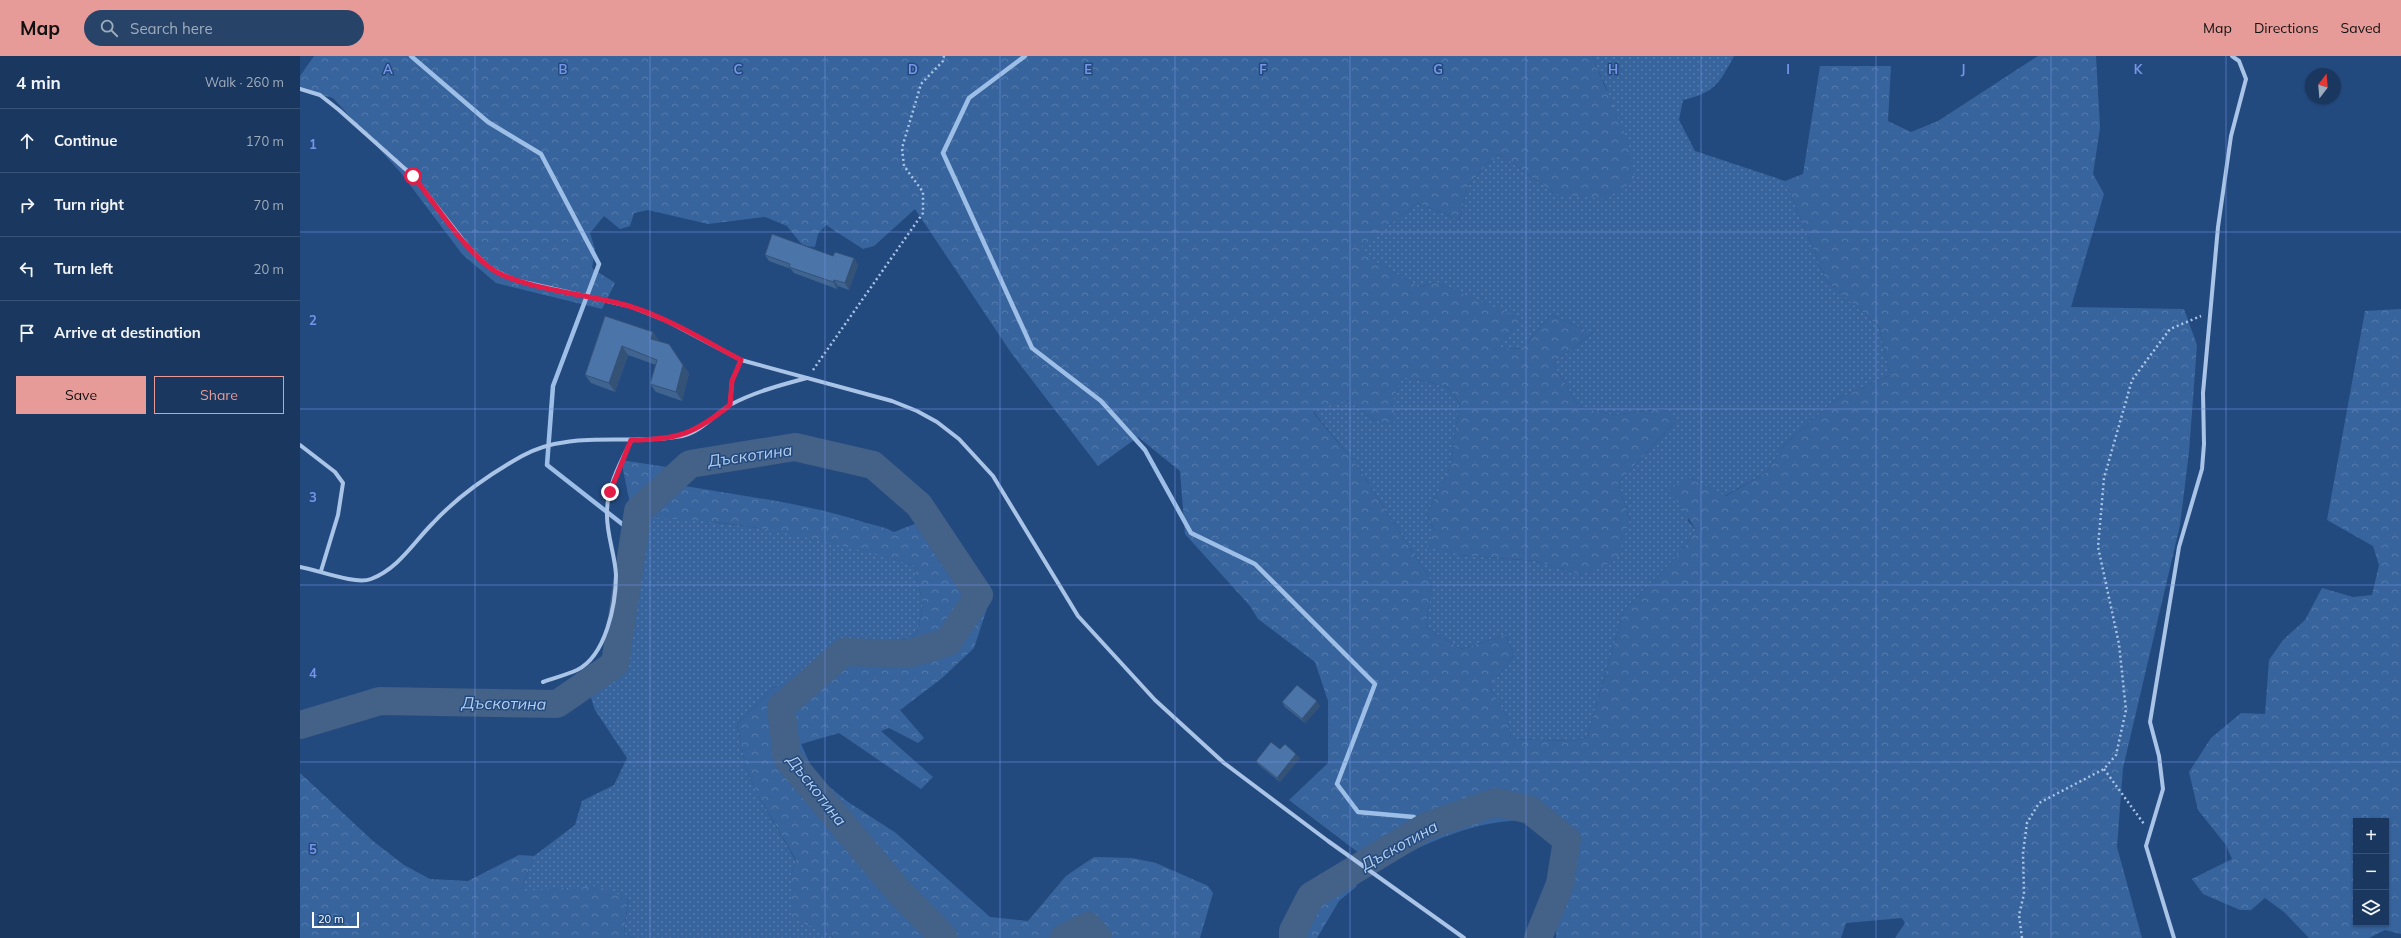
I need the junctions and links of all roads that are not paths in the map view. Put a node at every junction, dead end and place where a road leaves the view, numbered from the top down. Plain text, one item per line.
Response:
1 (2232, 56) edge
2 (300, 89) edge
3 (741, 360) junction
4 (807, 378) junction
5 (730, 405) junction
6 (631, 440) junction
7 (300, 445) edge
8 (300, 567) edge
9 (321, 571) junction
10 (543, 682) dead end
11 (1464, 938) edge
12 (2174, 938) edge

1 - 12 street
2 - 3 street
3 - 4 street
3 - 5 street
4 - 5 street
4 - 11 street
5 - 6 street
6 - 9 street
6 - 10 street
7 - 9 street
8 - 9 street

